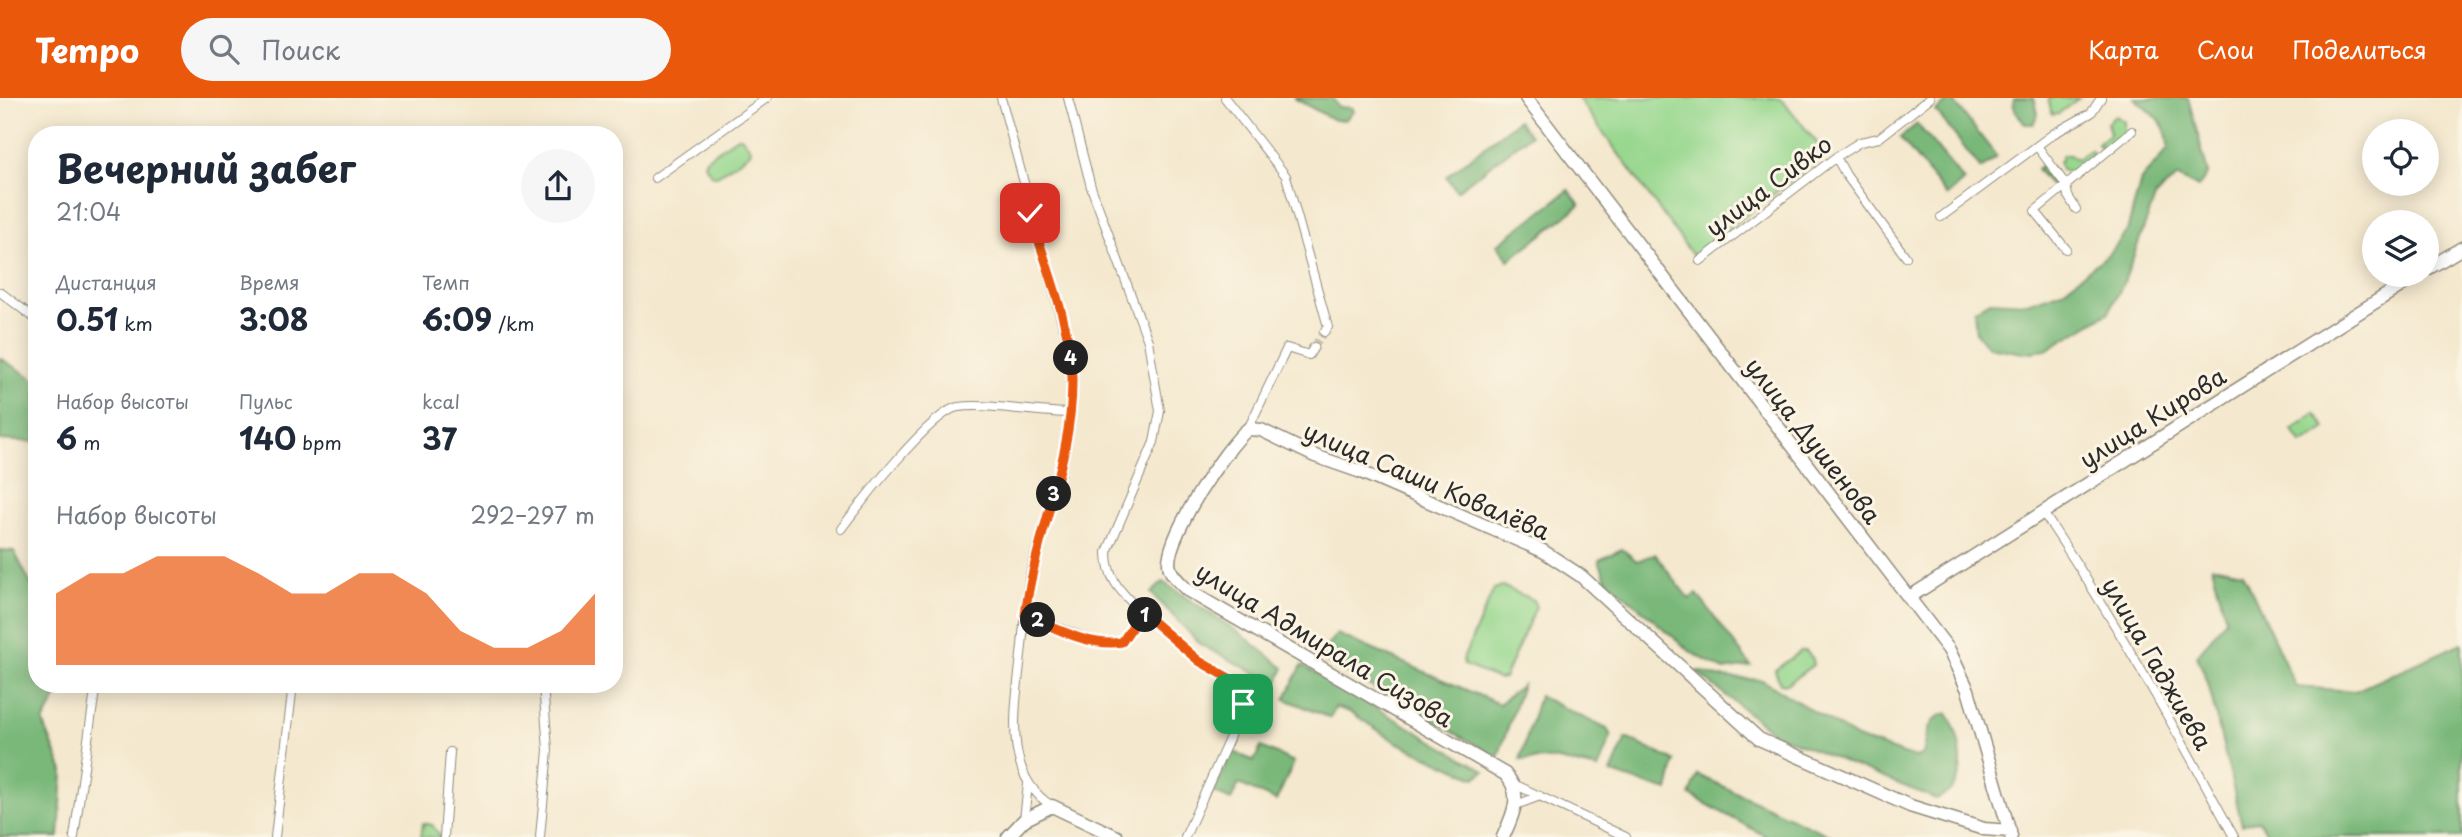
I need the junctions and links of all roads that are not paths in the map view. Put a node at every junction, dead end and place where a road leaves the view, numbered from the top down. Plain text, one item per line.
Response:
1 (767, 98) edge
2 (1001, 98) edge
3 (1068, 98) edge
4 (1225, 98) edge
5 (1526, 98) edge
6 (1930, 98) edge
7 (2101, 98) edge
8 (2132, 131) dead end
9 (2037, 146) junction
10 (1836, 156) junction
11 (655, 178) dead end
12 (2066, 185) junction
13 (2076, 209) dead end
14 (1941, 217) dead end
15 (2462, 248) edge
16 (2066, 250) dead end
17 (1906, 257) dead end
18 (1700, 261) dead end
19 (2439, 262) edge
20 (2399, 287) edge
21 (0, 292) edge
22 (28, 313) edge
23 (1324, 332) tunnel mouth
24 (1314, 347) dead end
25 (1070, 413) junction
26 (1248, 429) junction
27 (2042, 511) junction
28 (841, 529) dead end
29 (1911, 596) junction
30 (1136, 607) junction
31 (1025, 615) junction
32 (95, 693) edge
33 (292, 693) edge
34 (544, 693) edge
35 (450, 752) dead end
36 (1028, 784) junction
37 (1514, 784) junction
38 (1540, 796) junction
39 (1516, 805) junction
40 (1052, 806) junction
41 (1024, 820) junction
42 (2011, 834) edge
43 (74, 837) edge
44 (275, 837) edge
45 (444, 837) edge
46 (540, 837) edge
47 (1008, 837) edge
48 (1117, 837) edge
49 (1185, 837) edge
50 (1503, 837) edge
51 (1626, 837) edge
52 (2234, 837) edge

1 - 11 street
2 - 25 street
3 - 30 street
4 - 23 street
5 - 29 street, улица Душенова
6 - 10 street, улица Сивко
7 - 9 street
8 - 12 street
9 - 12 street
9 - 14 street
10 - 17 street
10 - 18 street, улица Сивко
12 - 13 street
12 - 16 street
15 - 19 street
20 - 27 street, улица Кирова
21 - 22 street
24 - 26 street, улица Адмирала Сизова
25 - 28 street
25 - 31 street
26 - 37 street, улица Адмирала Сизова
26 - 42 street, улица Саши Ковалёва
27 - 29 street, улица Кирова
27 - 52 street, улица Гаджиева
29 - 42 street, улица Душенова
30 - 31 street
30 - 49 street
31 - 36 street
32 - 43 street
33 - 44 street
34 - 46 street
35 - 45 street
36 - 40 street
36 - 41 street
37 - 38 street
37 - 39 street
38 - 39 street
38 - 51 street
39 - 50 street
40 - 41 street
40 - 48 street
41 - 47 street

